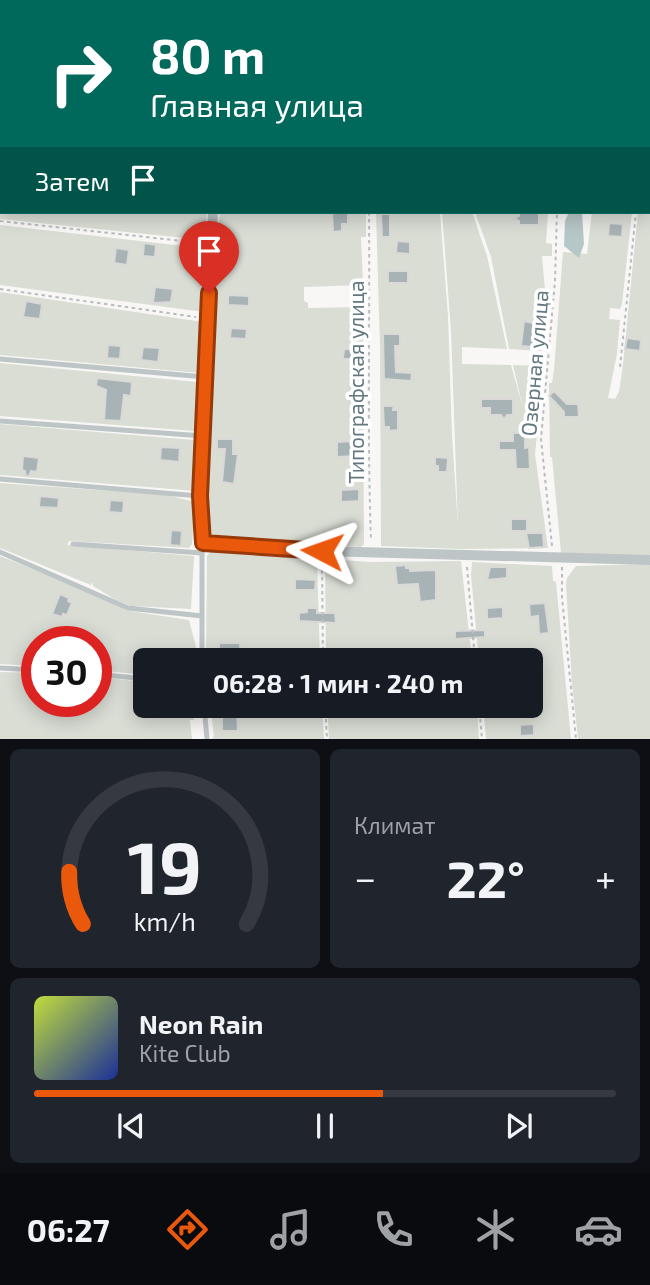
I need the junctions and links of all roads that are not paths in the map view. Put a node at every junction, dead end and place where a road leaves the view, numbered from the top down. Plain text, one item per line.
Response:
1 (213, 214) edge
2 (0, 359) edge
3 (205, 377) junction
4 (0, 421) edge
5 (203, 436) junction
6 (0, 479) edge
7 (200, 496) junction
8 (73, 544) dead end
9 (202, 548) junction
10 (0, 552) edge
11 (650, 560) edge
12 (202, 617) junction
13 (202, 648) edge
14 (0, 668) edge
15 (21, 669) edge
16 (112, 676) edge
17 (133, 678) edge
18 (205, 718) edge
19 (207, 739) edge

1 - 3 street
2 - 3 lane
3 - 5 street
4 - 5 lane
5 - 7 street
6 - 7 lane
7 - 9 street
8 - 9 lane
9 - 11 street
9 - 12 lane
10 - 12 lane
12 - 13 lane
14 - 15 lane
16 - 17 lane
18 - 19 lane

